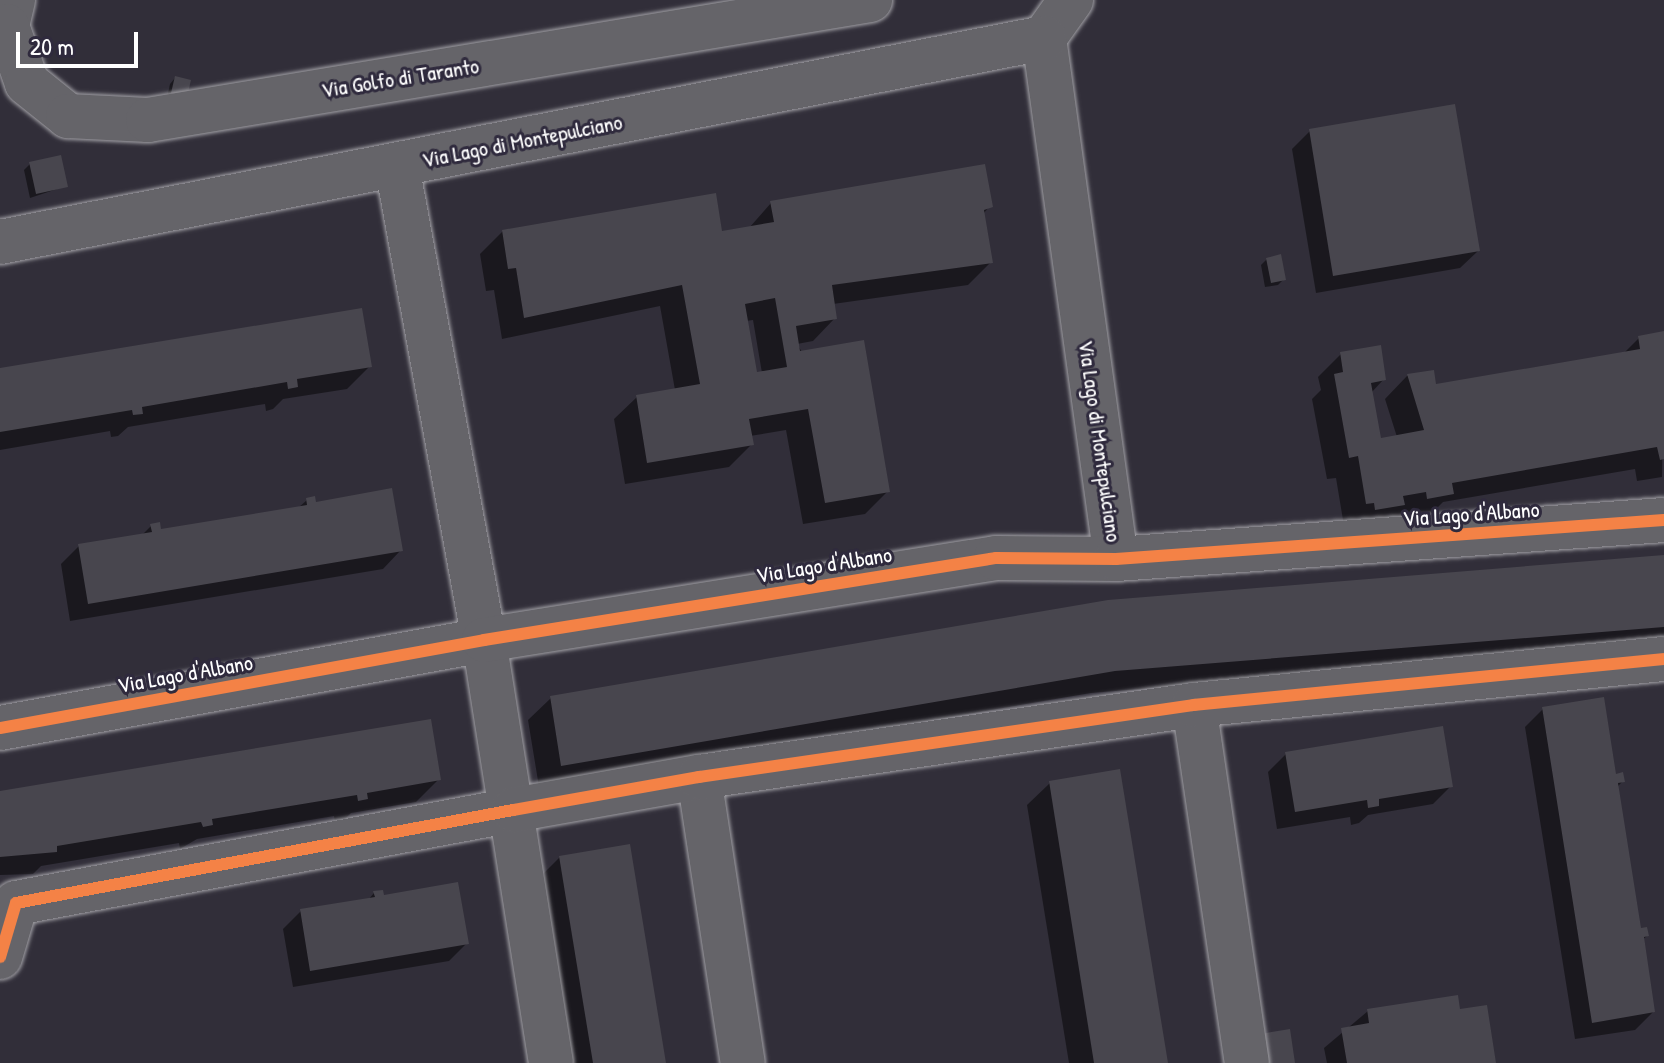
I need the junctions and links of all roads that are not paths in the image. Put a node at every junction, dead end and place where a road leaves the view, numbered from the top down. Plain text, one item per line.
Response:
1 (13, 0) edge
2 (870, 0) edge
3 (1071, 0) edge
4 (1044, 38) junction
5 (397, 166) junction
6 (0, 242) edge
7 (1664, 520) edge
8 (1116, 559) junction
9 (484, 640) junction
10 (1664, 659) edge
11 (1194, 705) junction
12 (0, 728) edge
13 (699, 777) junction
14 (513, 810) junction
15 (0, 957) edge
16 (551, 1063) edge
17 (743, 1063) edge
18 (1247, 1063) edge

1 - 2 street, Via Golfo di Taranto
3 - 4 street
4 - 5 street, Via Lago di Montepulciano
4 - 8 street, Via Lago di Montepulciano
5 - 6 street, Via Lago di Montepulciano
5 - 9 street
7 - 8 street, Via Lago d'Albano
8 - 9 street, Via Lago d'Albano
9 - 12 street, Via Lago d'Albano
9 - 14 street
10 - 11 street
11 - 13 street
11 - 18 street
13 - 14 street
13 - 17 street
14 - 15 street
14 - 16 street

